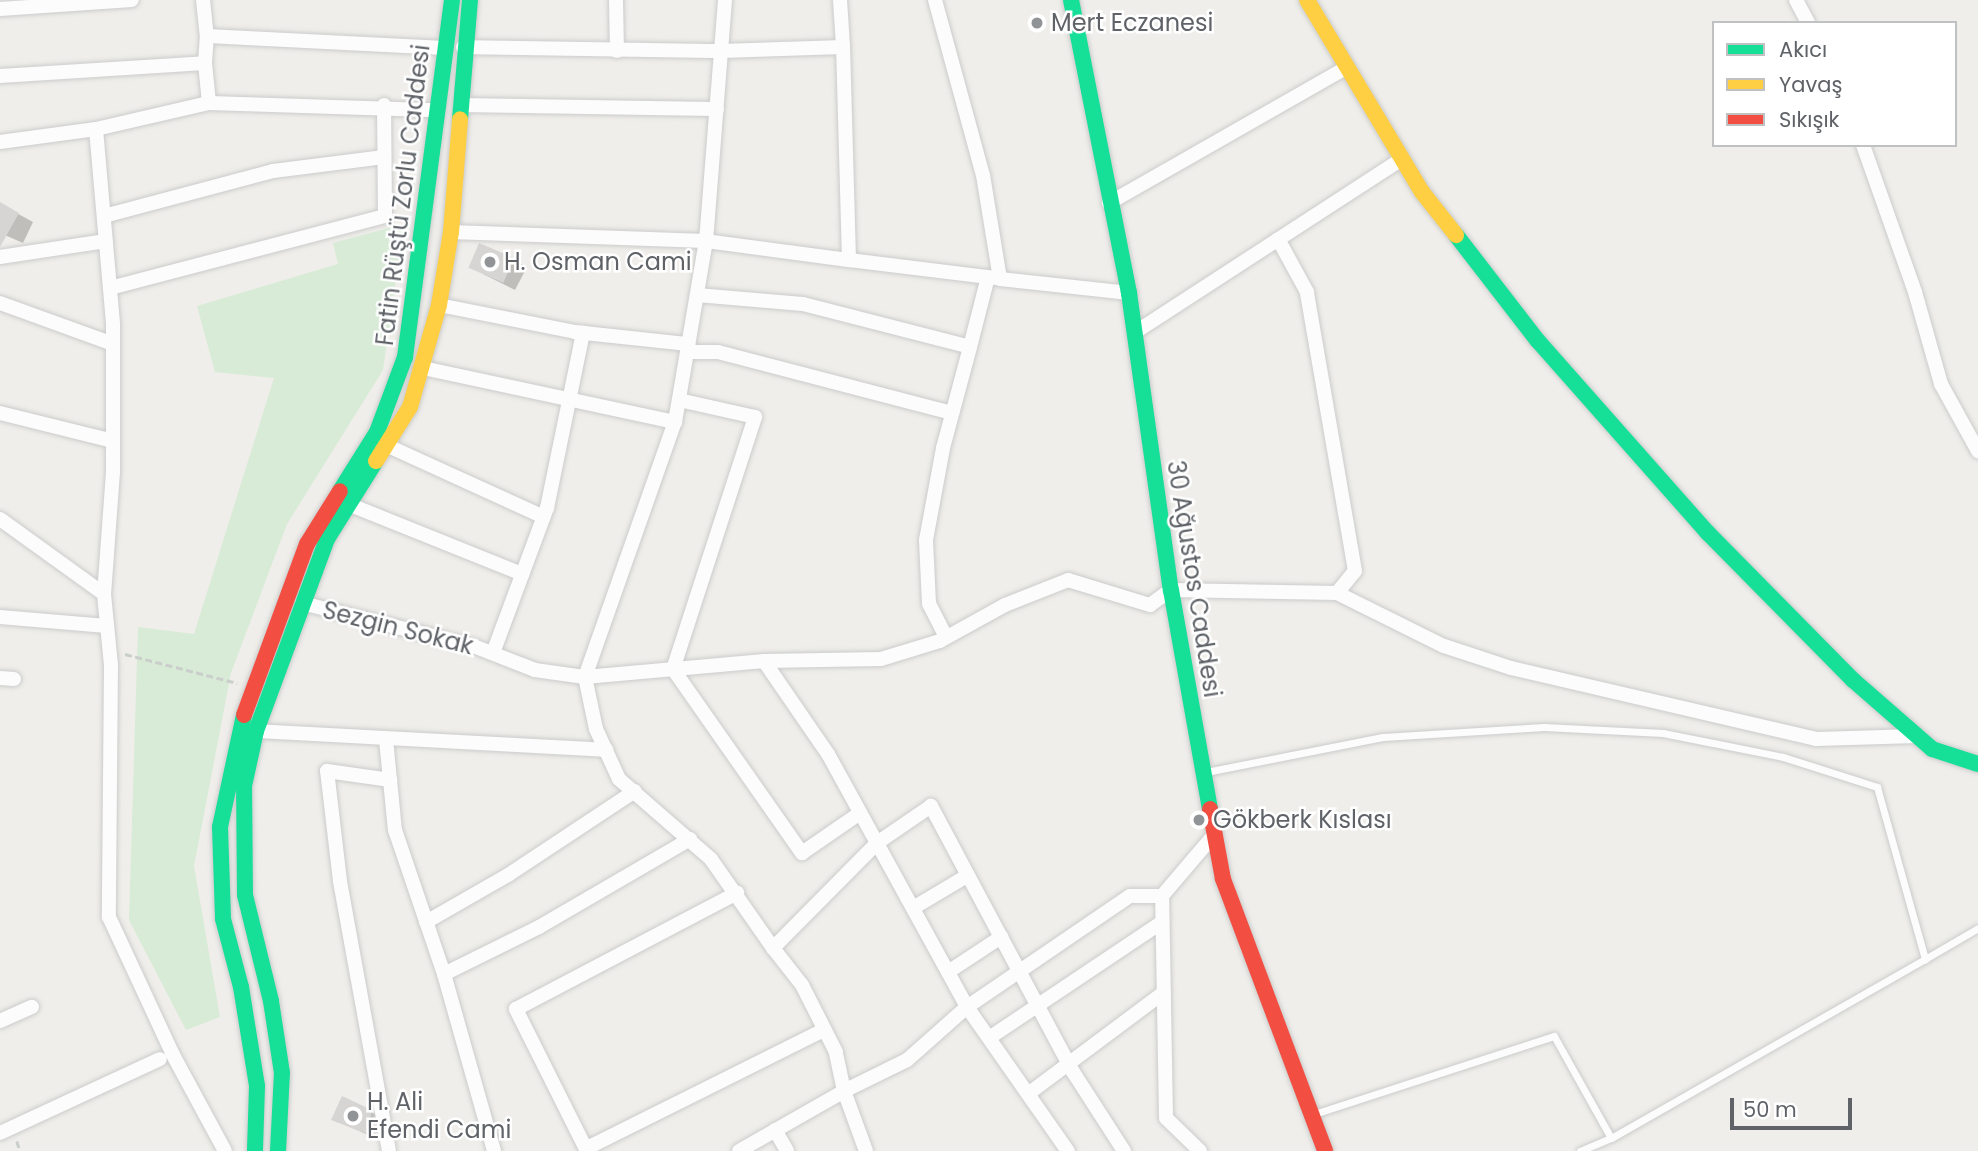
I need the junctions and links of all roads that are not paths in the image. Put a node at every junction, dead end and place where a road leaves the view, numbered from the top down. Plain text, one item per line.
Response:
1 (132, 0) edge
2 (203, 0) edge
3 (452, 0) edge
4 (470, 0) edge
5 (616, 0) edge
6 (725, 0) edge
7 (840, 0) edge
8 (935, 0) edge
9 (1307, 0) edge
10 (1796, 0) edge
11 (1075, 2) edge
12 (0, 9) edge
13 (1807, 21) edge
14 (207, 36) junction
15 (463, 47) junction
16 (843, 47) junction
17 (445, 48) junction
18 (617, 51) junction
19 (721, 51) junction
20 (205, 63) junction
21 (1347, 67) junction
22 (0, 76) edge
23 (209, 103) junction
24 (384, 105) junction
25 (460, 105) junction
26 (717, 109) junction
27 (436, 110) junction
28 (96, 129) junction
29 (0, 142) edge
30 (1864, 147) edge
31 (384, 157) junction
32 (1402, 159) junction
33 (1109, 203) junction
34 (104, 216) junction
35 (451, 232) junction
36 (1278, 239) junction
37 (106, 241) junction
38 (706, 241) junction
39 (0, 257) edge
40 (849, 260) junction
41 (994, 278) junction
42 (110, 288) junction
43 (1129, 293) junction
44 (697, 295) junction
45 (0, 303) edge
46 (439, 305) junction
47 (583, 333) junction
48 (1134, 333) junction
49 (113, 344) junction
50 (970, 347) junction
51 (688, 348) junction
52 (423, 368) junction
53 (571, 397) junction
54 (679, 400) junction
55 (0, 413) edge
56 (952, 413) junction
57 (675, 422) junction
58 (113, 441) junction
59 (388, 446) junction
60 (1978, 451) edge
61 (348, 504) junction
62 (544, 517) junction
63 (0, 519) edge
64 (522, 575) junction
65 (1171, 590) junction
66 (1337, 593) junction
67 (104, 594) junction
68 (302, 603) junction
69 (0, 617) edge
70 (107, 626) junction
71 (946, 637) junction
72 (493, 653) junction
73 (764, 661) junction
74 (673, 669) junction
75 (585, 677) junction
76 (256, 731) junction
77 (1917, 736) junction
78 (386, 739) junction
79 (606, 750) junction
80 (1978, 764) edge
81 (1202, 773) junction
82 (390, 780) junction
83 (635, 791) junction
84 (860, 813) junction
85 (1214, 835) junction
86 (690, 839) junction
87 (877, 844) junction
88 (967, 876) junction
89 (737, 893) junction
90 (1161, 896) junction
91 (913, 908) junction
92 (426, 922) junction
93 (1162, 922) junction
94 (1978, 928) edge
95 (1001, 937) junction
96 (773, 948) junction
97 (1925, 958) junction
98 (1019, 971) junction
99 (948, 972) junction
100 (444, 974) junction
101 (1163, 993) junction
102 (1038, 1006) junction
103 (32, 1007) dead end
104 (967, 1007) junction
105 (0, 1021) edge
106 (824, 1030) junction
107 (989, 1038) junction
108 (160, 1059) dead end
109 (1069, 1064) junction
110 (844, 1091) junction
111 (1028, 1094) junction
112 (1310, 1116) junction
113 (775, 1130) junction
114 (0, 1133) edge
115 (1611, 1138) junction
116 (587, 1149) edge
117 (1064, 1150) edge
118 (225, 1151) edge
119 (256, 1151) edge
120 (278, 1151) edge
121 (389, 1151) edge
122 (494, 1151) edge
123 (739, 1151) edge
124 (787, 1151) edge
125 (866, 1151) edge
126 (1124, 1151) edge
127 (1200, 1151) edge
128 (1325, 1151) edge
129 (1580, 1151) edge

1 - 12 street
2 - 14 street
3 - 17 main road, Fatin Rüştü Zorlu Caddesi
4 - 15 main road, Fatin Rüştü Zorlu Caddesi
5 - 18 street
6 - 19 street
7 - 16 street
8 - 41 street
9 - 21 main road
10 - 13 street
11 - 33 main road, 30 Ağustos Caddesi
14 - 17 street
14 - 20 street
15 - 18 street
15 - 25 main road, Fatin Rüştü Zorlu Caddesi
16 - 19 street
16 - 40 street
17 - 27 main road, Fatin Rüştü Zorlu Caddesi
18 - 19 street
19 - 26 street
20 - 22 street
20 - 23 street
21 - 32 main road
21 - 33 street
23 - 24 street
23 - 28 street
24 - 27 street
24 - 31 street
25 - 26 street
25 - 35 main road, Fatin Rüştü Zorlu Caddesi
26 - 38 street
27 - 119 main road, Fatin Rüştü Zorlu Caddesi
28 - 29 street
28 - 34 street
30 - 60 street
31 - 34 street
31 - 42 street
32 - 36 street
32 - 77 main road
33 - 43 main road, 30 Ağustos Caddesi
34 - 37 street
35 - 38 street
35 - 46 main road, Fatin Rüştü Zorlu Caddesi
36 - 48 street
36 - 66 street
37 - 39 street
37 - 42 street
38 - 40 street
38 - 44 street
40 - 41 street
41 - 43 street
41 - 50 street
42 - 49 street
43 - 48 main road, 30 Ağustos Caddesi
44 - 50 street
44 - 51 street
45 - 49 street
46 - 47 street
46 - 52 main road, Fatin Rüştü Zorlu Caddesi
47 - 51 street
47 - 53 street
48 - 65 main road, 30 Ağustos Caddesi
49 - 58 street
50 - 56 street
51 - 54 street
51 - 56 street
52 - 53 street
52 - 59 main road, Fatin Rüştü Zorlu Caddesi
53 - 57 street
53 - 62 street
54 - 57 street
54 - 74 street
55 - 58 street
56 - 71 street
57 - 75 street
58 - 67 street
59 - 61 main road, Fatin Rüştü Zorlu Caddesi
59 - 62 street
61 - 64 street
61 - 68 main road, Fatin Rüştü Zorlu Caddesi
62 - 64 street
63 - 67 street
64 - 72 street
65 - 66 street
65 - 71 street, Sezgin Sokak
65 - 81 main road, 30 Ağustos Caddesi
66 - 77 street
67 - 70 street
68 - 72 street, Sezgin Sokak
68 - 76 main road, Fatin Rüştü Zorlu Caddesi
69 - 70 street
70 - 118 street
71 - 73 street, Sezgin Sokak
72 - 75 street, Sezgin Sokak
73 - 74 street, Sezgin Sokak
73 - 84 street
74 - 75 street, Sezgin Sokak
74 - 84 street
75 - 79 street
76 - 78 street
76 - 120 main road, Fatin Rüştü Zorlu Caddesi
77 - 80 main road
78 - 79 street
78 - 82 street
79 - 83 street
81 - 85 main road, 30 Ağustos Caddesi
81 - 97 lane
82 - 92 street
82 - 121 street
83 - 86 street
83 - 92 street
84 - 87 street
85 - 90 street
85 - 112 main road, 30 Ağustos Caddesi
86 - 89 street
86 - 100 street
87 - 88 street
87 - 91 street
87 - 96 street
88 - 91 street
88 - 95 street
89 - 96 street
89 - 116 street
90 - 93 street
90 - 98 street
91 - 99 street
92 - 100 street
93 - 101 street
93 - 102 street
94 - 97 lane
95 - 98 street
95 - 99 street
96 - 106 street
97 - 115 lane
98 - 102 street
98 - 104 street
99 - 104 street
100 - 122 street
101 - 109 street
101 - 127 street
102 - 107 street
102 - 109 street
103 - 105 street
104 - 107 street
104 - 110 street
106 - 110 street
106 - 116 street
107 - 111 street
108 - 114 street
109 - 111 street
109 - 126 street
110 - 113 street
110 - 125 street
111 - 117 street
112 - 115 lane
112 - 128 main road, 30 Ağustos Caddesi
113 - 123 street
113 - 124 street
115 - 129 lane

